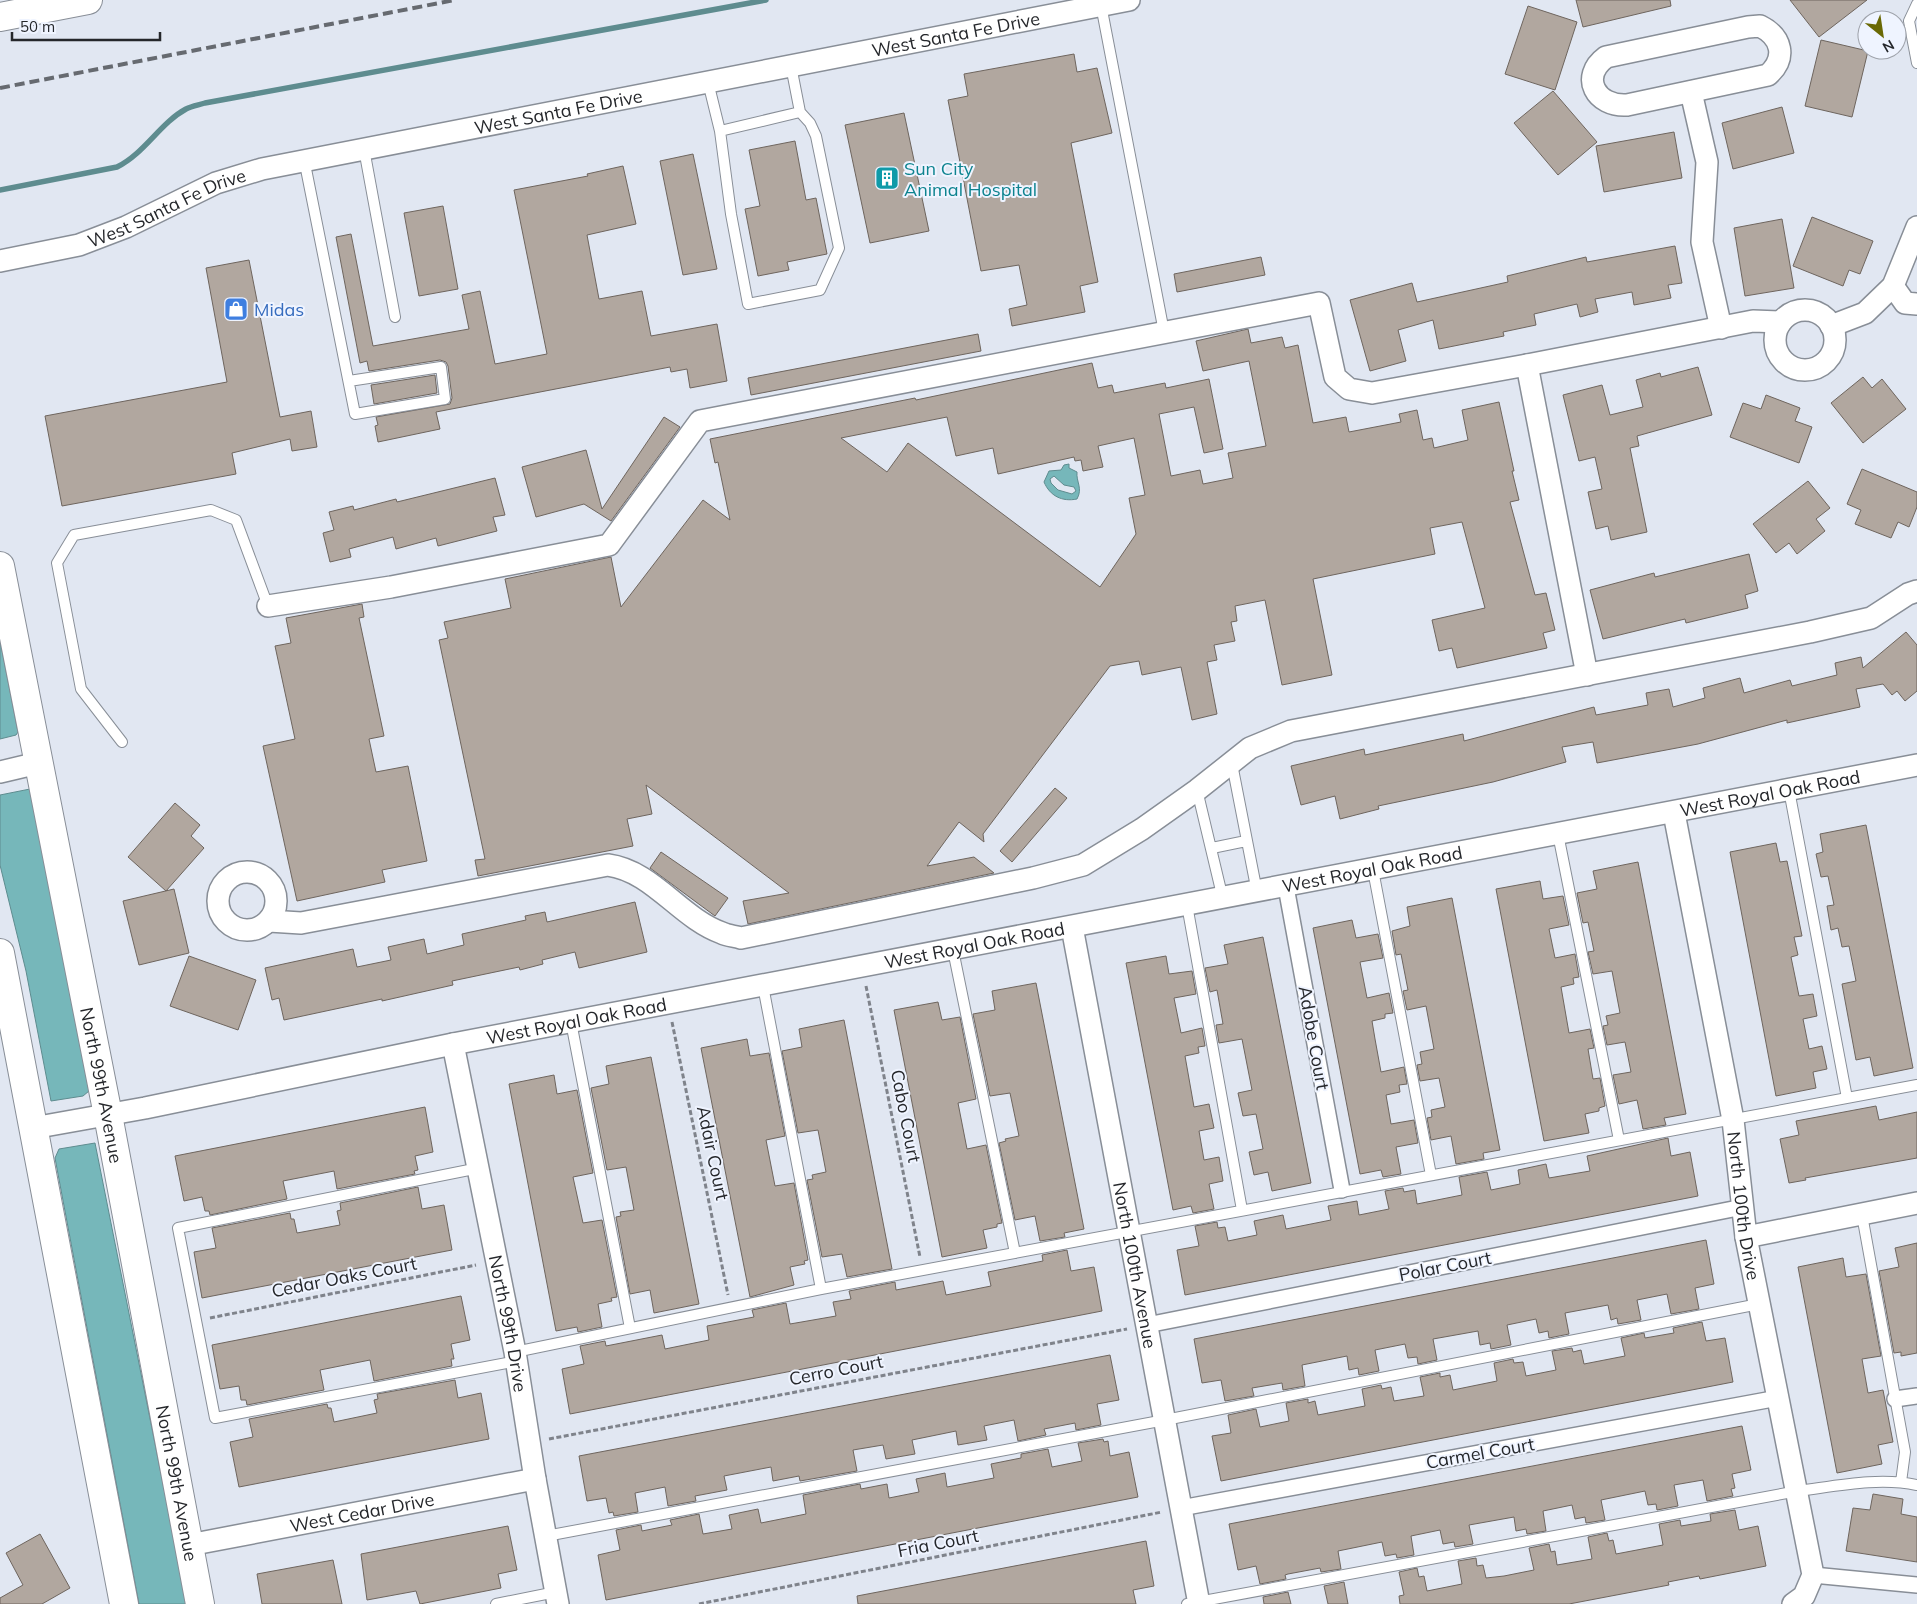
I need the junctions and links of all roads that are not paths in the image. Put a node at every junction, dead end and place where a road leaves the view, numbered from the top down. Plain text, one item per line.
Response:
1 (88, 0) edge
2 (1129, 0) edge
3 (1917, 4) edge
4 (1101, 5) junction
5 (0, 17) edge
6 (1917, 63) edge
7 (792, 66) junction
8 (708, 82) junction
9 (1691, 92) junction
10 (800, 112) junction
11 (720, 131) junction
12 (364, 149) junction
13 (304, 160) junction
14 (1917, 227) edge
15 (0, 262) edge
16 (1893, 286) junction
17 (1917, 304) edge
18 (395, 317) dead end
19 (1781, 322) junction
20 (1831, 326) junction
21 (1721, 328) junction
22 (1164, 332) junction
23 (1527, 366) junction
24 (349, 381) junction
25 (0, 566) edge
26 (1917, 592) edge
27 (268, 606) joint
28 (1587, 676) junction
29 (122, 742) dead end
30 (38, 763) junction
31 (1232, 764) junction
32 (1917, 765) edge
33 (0, 772) edge
34 (1198, 790) junction
35 (1789, 790) junction
36 (1674, 812) junction
37 (1558, 834) junction
38 (1246, 841) junction
39 (1212, 848) junction
40 (1373, 870) junction
41 (1286, 887) junction
42 (1257, 892) junction
43 (1223, 899) junction
44 (1187, 905) junction
45 (268, 921) dead end
46 (1072, 927) junction
47 (953, 950) junction
48 (0, 953) edge
49 (763, 986) junction
50 (571, 1022) junction
51 (453, 1044) junction
52 (1917, 1085) edge
53 (1847, 1098) junction
54 (108, 1115) junction
55 (1733, 1120) junction
56 (33, 1128) junction
57 (1619, 1140) junction
58 (479, 1168) junction
59 (1431, 1175) junction
60 (1342, 1190) junction
61 (1917, 1203) edge
62 (1743, 1207) junction
63 (1242, 1210) junction
64 (1862, 1215) junction
65 (1130, 1232) junction
66 (1746, 1237) junction
67 (1015, 1253) junction
68 (821, 1289) junction
69 (1759, 1304) junction
70 (1147, 1325) junction
71 (630, 1328) junction
72 (516, 1356) junction
73 (1917, 1396) edge
74 (1778, 1398) junction
75 (1895, 1398) junction
76 (1165, 1420) junction
77 (535, 1479) junction
78 (1901, 1482) junction
79 (1917, 1485) edge
80 (1798, 1491) junction
81 (1181, 1508) junction
82 (546, 1536) junction
83 (189, 1545) junction
84 (1813, 1575) junction
85 (1917, 1585) edge
86 (557, 1598) edge
87 (1798, 1600) edge
88 (1195, 1603) edge
89 (124, 1604) edge
90 (200, 1604) edge
91 (496, 1604) edge

1 - 5 main road
2 - 4 street, West Santa Fe Drive
3 - 6 lane
4 - 7 street, West Santa Fe Drive
4 - 22 lane
7 - 8 street, West Santa Fe Drive
7 - 10 lane
8 - 11 lane
8 - 12 street, West Santa Fe Drive
9 - 9 street
9 - 21 street
10 - 11 lane
10 - 11 lane
12 - 13 street, West Santa Fe Drive
12 - 18 lane
13 - 15 street, West Santa Fe Drive
13 - 24 lane
14 - 16 street
16 - 17 street
16 - 20 street
19 - 20 street
19 - 20 street
19 - 21 street
21 - 23 street
22 - 23 street
22 - 27 street
23 - 28 street
24 - 24 lane
25 - 30 main road, North 99th Avenue
26 - 28 street
27 - 29 lane
28 - 31 street
30 - 33 street
30 - 54 main road, North 99th Avenue
31 - 34 street
31 - 38 lane
32 - 35 street, West Royal Oak Road
34 - 39 lane
34 - 45 street
35 - 36 street, West Royal Oak Road
35 - 53 lane
36 - 37 street, West Royal Oak Road
36 - 55 street, North 100th Drive
37 - 40 street, West Royal Oak Road
37 - 57 lane
38 - 39 lane
38 - 42 lane
39 - 43 lane
40 - 41 street, West Royal Oak Road
40 - 59 lane
41 - 42 street, West Royal Oak Road
41 - 60 street, Adobe Court
42 - 43 street, West Royal Oak Road
43 - 44 street, West Royal Oak Road
44 - 46 street, West Royal Oak Road
44 - 63 lane
46 - 47 street, West Royal Oak Road
46 - 65 street, North 100th Avenue
47 - 49 street, West Royal Oak Road
47 - 67 lane
48 - 56 main road
49 - 50 street, West Royal Oak Road
49 - 68 lane
50 - 51 street, West Royal Oak Road
50 - 71 lane
51 - 54 street, West Royal Oak Road
51 - 58 street, North 99th Drive
52 - 53 lane
53 - 55 lane
54 - 56 street, West Royal Oak Road
54 - 83 main road, North 99th Avenue
55 - 57 lane
55 - 62 street, North 100th Drive
56 - 89 main road
57 - 59 lane
58 - 72 street, North 99th Drive
58 - 72 lane
59 - 60 lane
60 - 63 lane
61 - 64 street
62 - 66 street, North 100th Drive
62 - 70 street, Polar Court
63 - 65 lane
64 - 66 street
64 - 75 lane
65 - 67 lane
65 - 70 street, North 100th Avenue
66 - 69 street, North 100th Drive
67 - 68 lane
68 - 71 lane
69 - 74 street, North 100th Drive
69 - 76 lane
70 - 76 street, North 100th Avenue
71 - 72 lane
72 - 77 street, North 99th Drive
73 - 75 street
74 - 80 street, North 100th Drive
74 - 81 street, Carmel Court
75 - 78 lane
76 - 81 street, North 100th Avenue
76 - 82 lane
77 - 82 street, North 99th Drive
77 - 83 street, West Cedar Drive
78 - 79 lane
78 - 80 lane
80 - 84 street, North 100th Drive
80 - 88 lane
81 - 88 street, North 100th Avenue
82 - 86 street, North 99th Drive
83 - 90 main road, North 99th Avenue
84 - 85 street
84 - 87 street
86 - 91 lane

